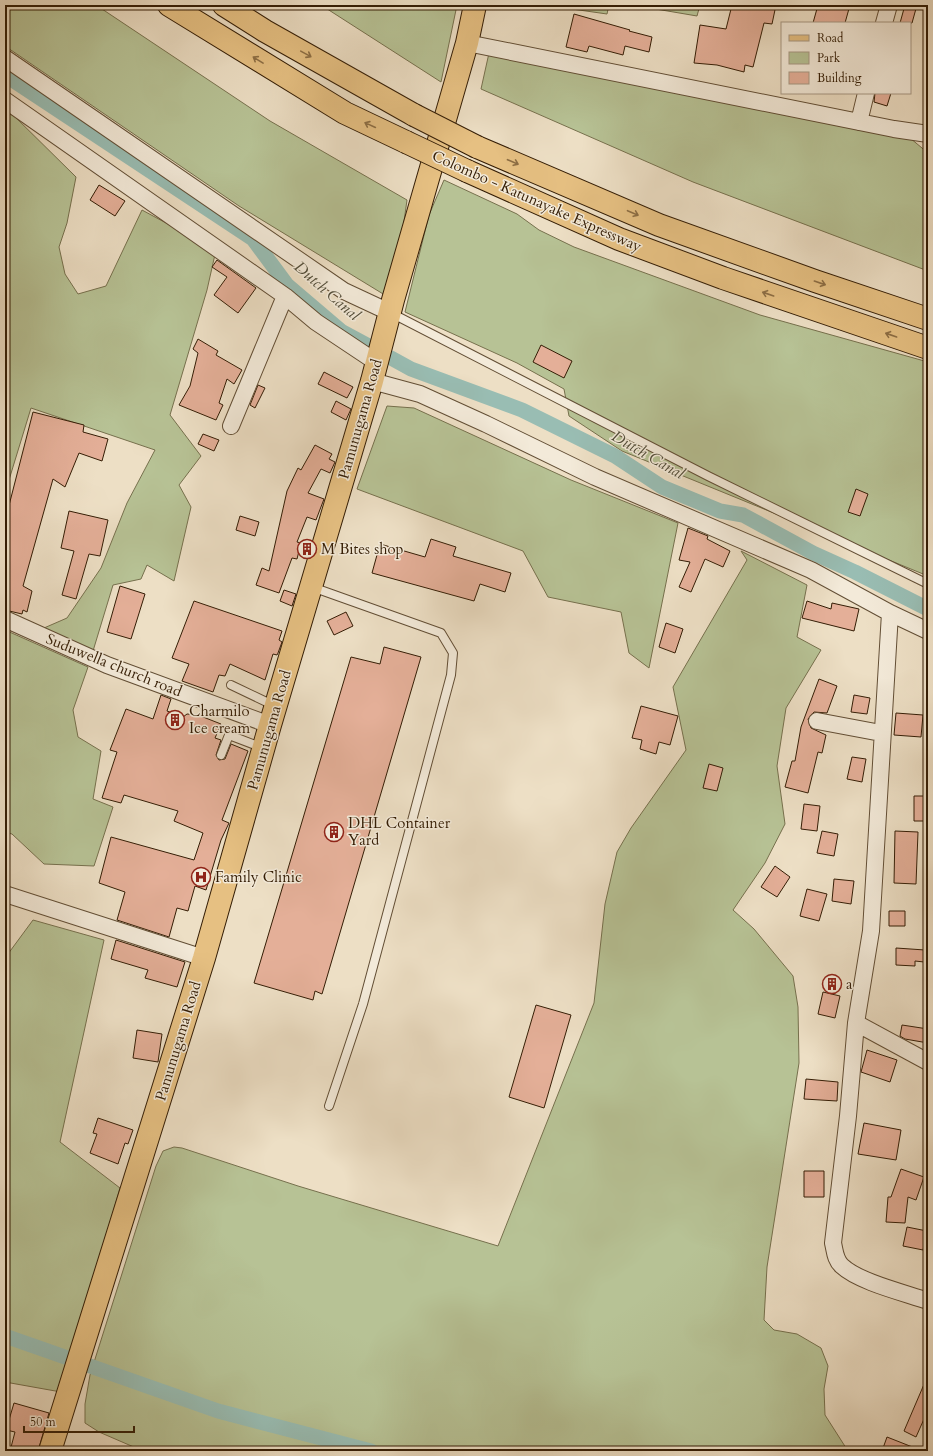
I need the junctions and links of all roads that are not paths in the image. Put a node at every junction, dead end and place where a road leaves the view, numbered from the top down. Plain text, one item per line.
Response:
1 (170, 5) edge
2 (224, 5) edge
3 (475, 5) edge
4 (889, 5) edge
5 (884, 22) edge
6 (467, 43) junction
7 (5, 58) edge
8 (866, 94) edge
9 (5, 100) edge
10 (859, 122) junction
11 (928, 134) edge
12 (285, 296) junction
13 (389, 312) junction
14 (928, 319) edge
15 (928, 348) edge
16 (374, 372) junction
17 (230, 426) dead end
18 (928, 584) edge
19 (311, 587) junction
20 (890, 613) junction
21 (5, 619) edge
22 (928, 632) edge
23 (230, 685) dead end
24 (273, 716) junction
25 (817, 721) dead end
26 (881, 733) junction
27 (264, 748) junction
28 (221, 755) dead end
29 (5, 894) edge
30 (204, 958) junction
31 (856, 1023) junction
32 (928, 1062) edge
33 (330, 1106) dead end
34 (928, 1301) edge
35 (50, 1451) edge

15 -> 1 main road, Colombo - Katunayake Expressway, bridge
2 -> 14 main road, Colombo - Katunayake Expressway, bridge
3 - 6 main road, Pamunugama Road
4 - 5 street
6 - 10 street
6 - 13 main road, Pamunugama Road
7 - 13 street
8 - 10 street
9 - 12 street
10 - 11 street
12 - 16 street
12 - 17 street
13 - 16 main road, Pamunugama Road
13 - 18 lane
16 - 19 main road, Pamunugama Road
16 - 20 street
19 - 24 main road, Pamunugama Road
19 - 33 lane
20 - 22 street
20 - 26 street
21 - 24 street, Suduwella church road
23 - 24 lane
24 - 27 main road, Pamunugama Road
25 - 26 street
26 - 31 street
27 - 28 lane
27 - 30 main road, Pamunugama Road
29 - 30 street
30 - 35 main road, Pamunugama Road
31 - 32 street
31 - 34 street

